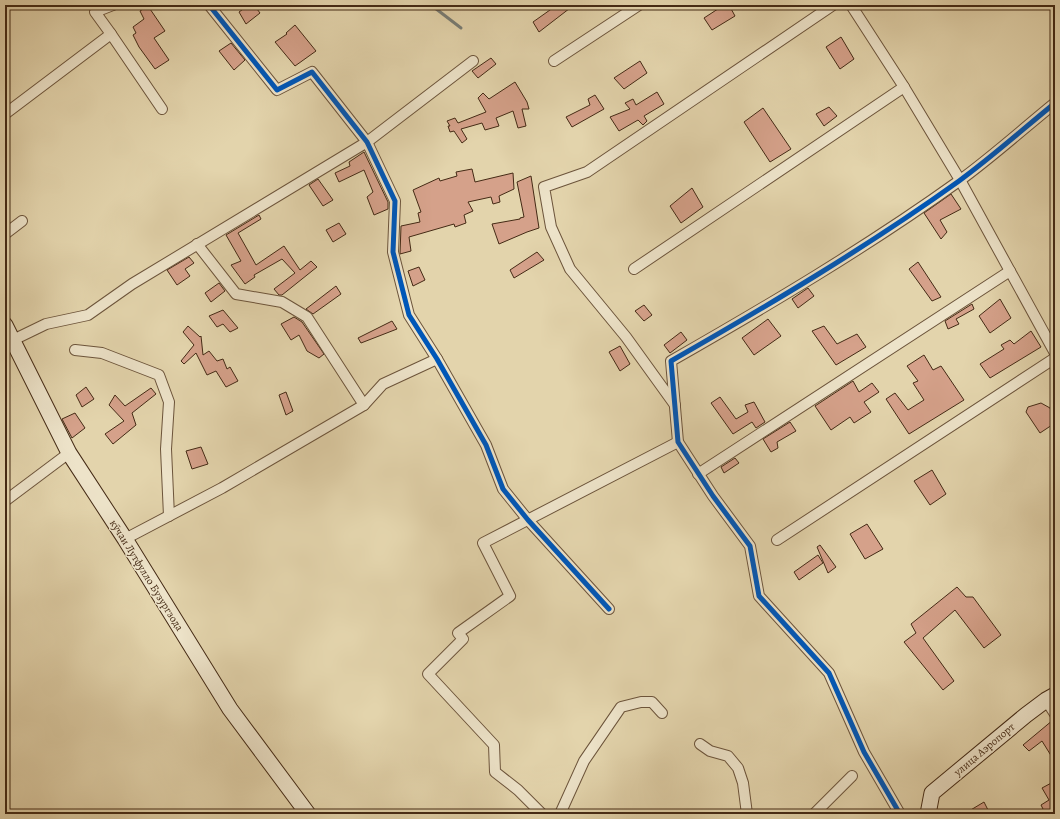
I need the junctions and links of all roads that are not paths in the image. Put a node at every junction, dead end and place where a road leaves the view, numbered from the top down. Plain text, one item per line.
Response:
1 (113, 5) edge
2 (209, 5) edge
3 (639, 5) edge
4 (833, 5) edge
5 (851, 5) edge
6 (111, 34) junction
7 (473, 61) dead end
8 (554, 61) dead end
9 (904, 87) junction
10 (1055, 103) edge
11 (162, 109) dead end
12 (5, 114) edge
13 (367, 142) junction
14 (960, 180) junction
15 (22, 222) dead end
16 (5, 234) edge
17 (197, 244) junction
18 (634, 269) dead end
19 (1010, 271) junction
20 (5, 325) edge
21 (13, 340) junction
22 (75, 350) dead end
23 (1055, 353) edge
24 (437, 358) junction
25 (1055, 358) edge
26 (364, 405) junction
27 (675, 405) junction
28 (678, 442) junction
29 (69, 453) junction
30 (698, 474) junction
31 (5, 501) edge
32 (169, 516) junction
33 (528, 520) junction
34 (125, 539) junction
35 (777, 540) dead end
36 (609, 609) dead end
37 (1050, 697) edge
38 (662, 713) dead end
39 (1055, 714) edge
40 (700, 744) dead end
41 (852, 776) dead end
42 (308, 814) edge
43 (542, 814) edge
44 (560, 814) edge
45 (746, 814) edge
46 (814, 814) edge
47 (900, 814) edge
48 (928, 814) edge

1 - 6 street
2 - 13 street
3 - 8 street
4 - 27 street
5 - 9 street
6 - 11 street
6 - 12 street
7 - 13 street
9 - 14 street
9 - 18 street
10 - 14 street
13 - 17 street
13 - 24 street
14 - 19 street
14 - 27 street
15 - 16 street
17 - 21 street
17 - 26 street
19 - 23 street
19 - 30 street
20 - 21 main road, кӯчаи Лутфулло Бузургзода
21 - 29 main road, кӯчаи Лутфулло Бузургзода
22 - 32 street
24 - 26 street
24 - 33 street
25 - 35 street
26 - 32 street
27 - 28 street
28 - 30 street
28 - 33 street
29 - 31 street
29 - 34 main road, кӯчаи Лутфулло Бузургзода
30 - 47 street
32 - 34 street
33 - 36 street
33 - 43 street
34 - 42 main road, кӯчаи Лутфулло Бузургзода
37 - 39 street
37 - 48 main road, улица Аэропорт
38 - 44 street
40 - 45 street
41 - 46 street

